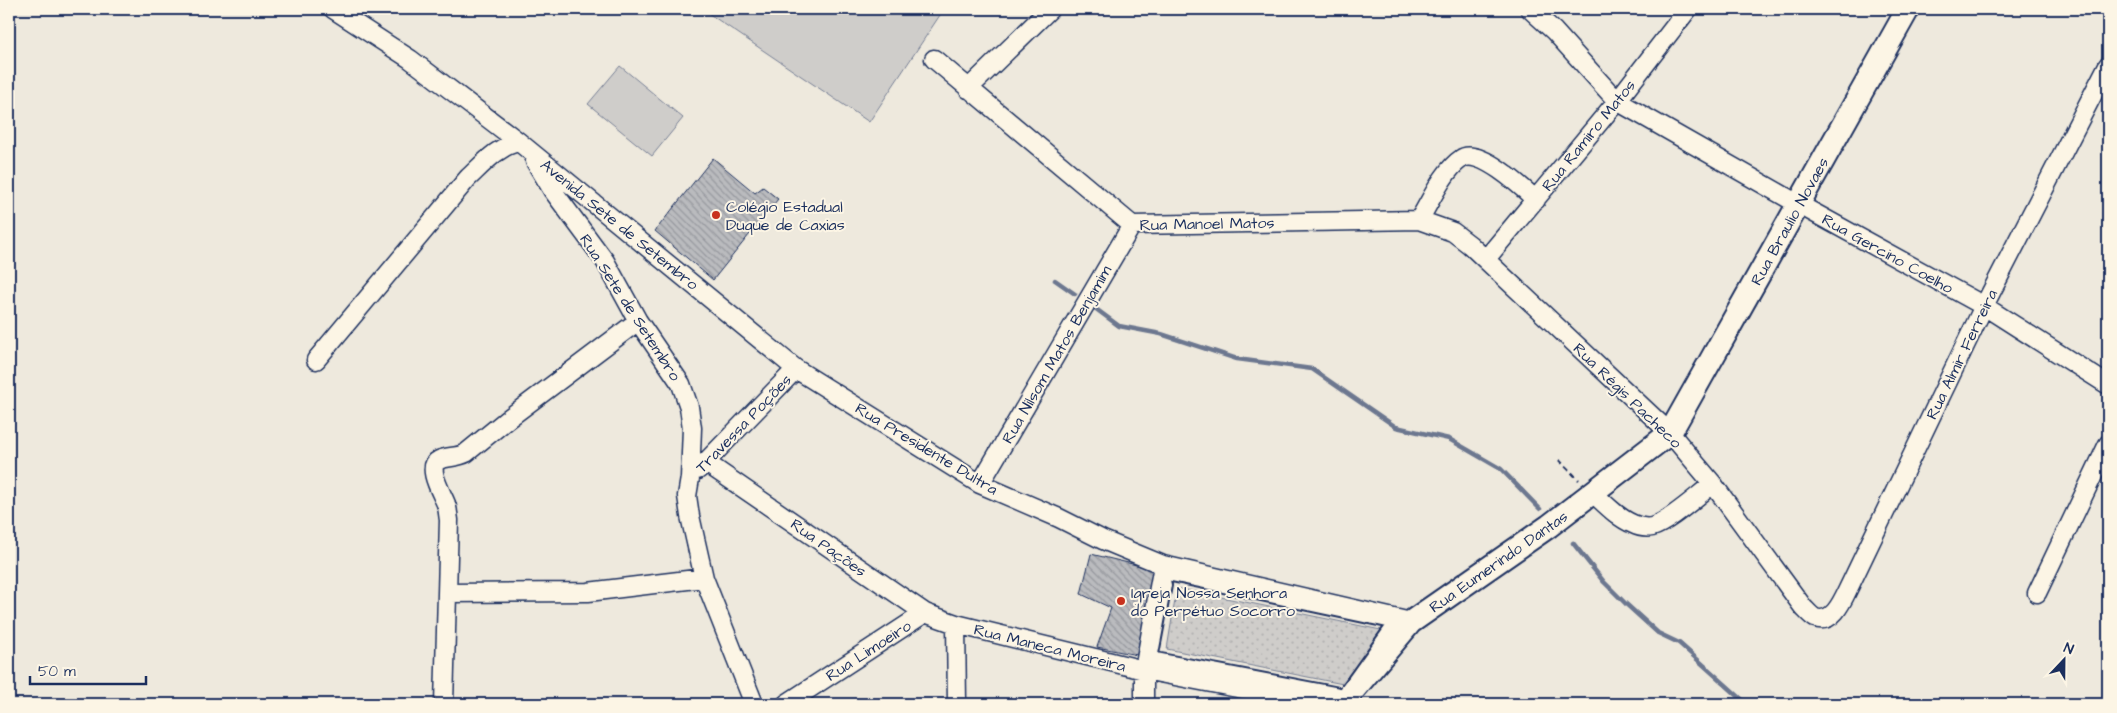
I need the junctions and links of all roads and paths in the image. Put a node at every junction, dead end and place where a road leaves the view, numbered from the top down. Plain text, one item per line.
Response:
1 (333, 9) edge
2 (1050, 9) edge
3 (1688, 9) edge
4 (1908, 9) edge
5 (1536, 10) edge
6 (934, 59) dead end
7 (2108, 65) edge
8 (968, 89) junction
9 (1617, 101) junction
10 (524, 146) junction
11 (1536, 200) junction
12 (1798, 204) junction
13 (1419, 220) junction
14 (1132, 225) junction
15 (1486, 259) junction
16 (711, 298) joint
17 (1984, 306) junction
18 (638, 321) junction
19 (316, 360) dead end
20 (796, 369) junction
21 (2108, 385) edge
22 (1670, 433) junction
23 (2108, 444) edge
24 (1559, 460) dead end
25 (705, 462) junction
26 (690, 478) junction
27 (980, 484) junction
28 (1713, 484) junction
29 (1593, 494) junction
30 (1162, 569) junction
31 (704, 578) junction
32 (448, 593) junction
33 (2037, 593) dead end
34 (1803, 607) joint
35 (925, 613) junction
36 (1411, 622) junction
37 (956, 624) junction
38 (1144, 670) junction
39 (1284, 700) edge
40 (444, 704) edge
41 (754, 704) edge
42 (786, 704) edge
43 (958, 704) edge
44 (1144, 704) edge
45 (1321, 704) edge
46 (1342, 704) edge

1 - 10 street, Avenida Sete de Setembro
2 - 8 street
3 - 9 street, Rua Ramiro Matos
4 - 12 street, Rua Braulio Novaes
5 - 9 street, Rua Gercino Coelho
6 - 8 street, Rua Manoel Matos
7 - 17 street, Rua Almir Ferreira
8 - 14 street, Rua Manoel Matos
9 - 11 street, Rua Ramiro Matos
9 - 12 street, Rua Gercino Coelho
10 - 16 street, Avenida Sete de Setembro
10 - 18 street, Rua Sete de Setembro
10 - 19 street
11 - 13 street
11 - 15 street, Rua Ramiro Matos
12 - 17 street, Rua Gercino Coelho
12 - 22 street, Rua Braulio Novaes
13 - 14 street, Rua Manoel Matos
13 - 15 street, Rua Régis Pacheco
14 - 27 street, Rua Nilsom Matos Benjamim
15 - 22 street, Rua Régis Pacheco
16 - 20 street, Rua Presidente Dultra
17 - 21 street, Rua Gercino Coelho
17 - 34 street, Rua Almir Ferreira
18 - 26 street, Rua Sete de Setembro
18 - 32 street
20 - 25 street, Travessa Poções
20 - 27 street, Rua Presidente Dultra
22 - 28 street, Rua Régis Pacheco
22 - 29 street, Rua Eumerindo Dantas
23 - 33 street
24 - 29 path
25 - 26 street, Travessa Poções
25 - 35 street, Rua Pações
26 - 31 street, Rua Sete de Setembro
27 - 30 street, Rua Presidente Dultra
28 - 29 street
28 - 34 street, Rua Régis Pacheco
29 - 36 street, Rua Eumerindo Dantas
30 - 30 street
30 - 36 street, Rua Presidente Dultra
30 - 38 street
31 - 32 street
31 - 41 street, Rua Sete de Setembro
32 - 40 street
35 - 37 street, Rua Pações
35 - 42 street, Rua Limoeiro
36 - 46 street, Rua Eumerindo Dantas
37 - 38 street, Rua Maneca Moreira
37 - 43 street
38 - 39 street, Rua Maneca Moreira
38 - 44 street
39 - 45 street, Rua Maneca Moreira

